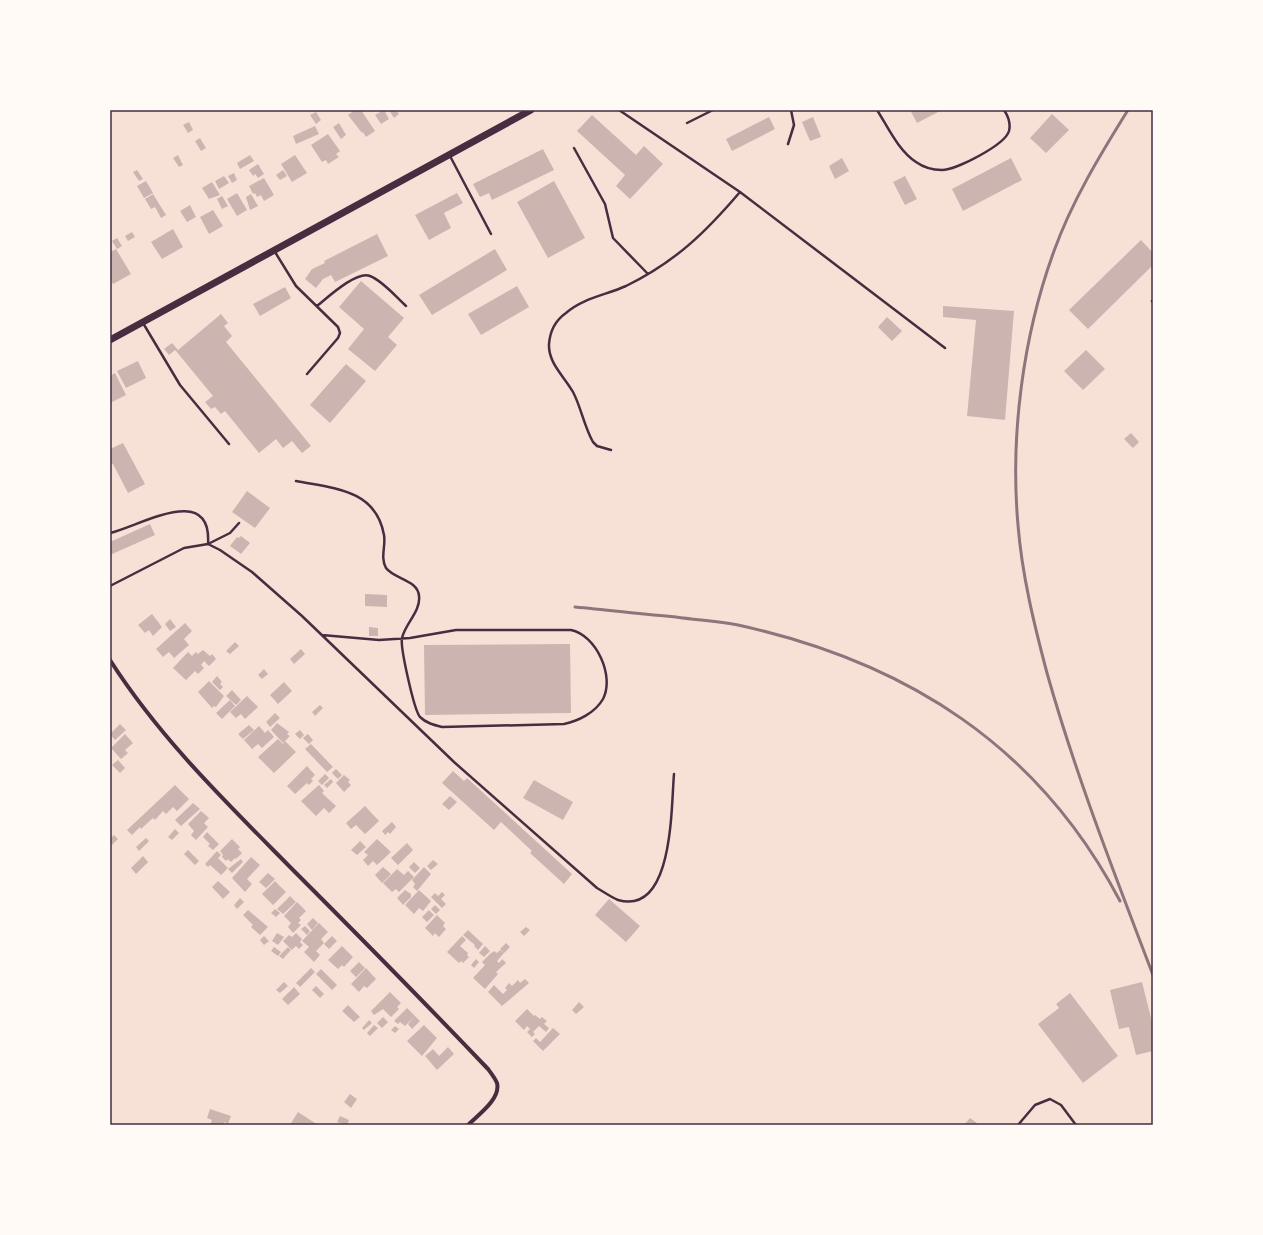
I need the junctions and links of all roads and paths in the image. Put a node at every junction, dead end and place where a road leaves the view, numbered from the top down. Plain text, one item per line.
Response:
1 (531, 110) edge
2 (619, 110) edge
3 (712, 110) edge
4 (791, 110) edge
5 (877, 110) edge
6 (1004, 110) edge
7 (687, 123) dead end
8 (788, 144) dead end
9 (574, 148) dead end
10 (450, 156) junction
11 (740, 192) junction
12 (491, 234) dead end
13 (275, 251) junction
14 (648, 274) junction
15 (317, 306) junction
16 (406, 306) dead end
17 (143, 322) junction
18 (110, 340) edge
19 (945, 348) dead end
20 (307, 374) dead end
21 (229, 444) dead end
22 (611, 450) dead end
23 (296, 481) dead end
24 (239, 523) dead end
25 (110, 533) edge
26 (208, 544) junction
27 (110, 586) edge
28 (322, 634) junction
29 (401, 639) junction
30 (110, 660) edge
31 (674, 774) dead end
32 (468, 1125) edge
33 (1018, 1125) edge
34 (1076, 1125) edge

1 - 10 main road
2 - 11 lane
3 - 7 lane
4 - 8 lane
5 - 6 lane
9 - 14 lane
10 - 12 lane
10 - 13 main road
11 - 14 lane
11 - 19 lane
13 - 15 lane
13 - 17 main road
14 - 22 lane
15 - 16 lane
15 - 20 lane
17 - 18 main road
17 - 21 lane
23 - 29 lane
24 - 26 lane
25 - 26 lane
26 - 27 lane
26 - 28 lane
28 - 29 lane
28 - 31 lane
29 - 29 lane
30 - 32 street
33 - 34 lane

